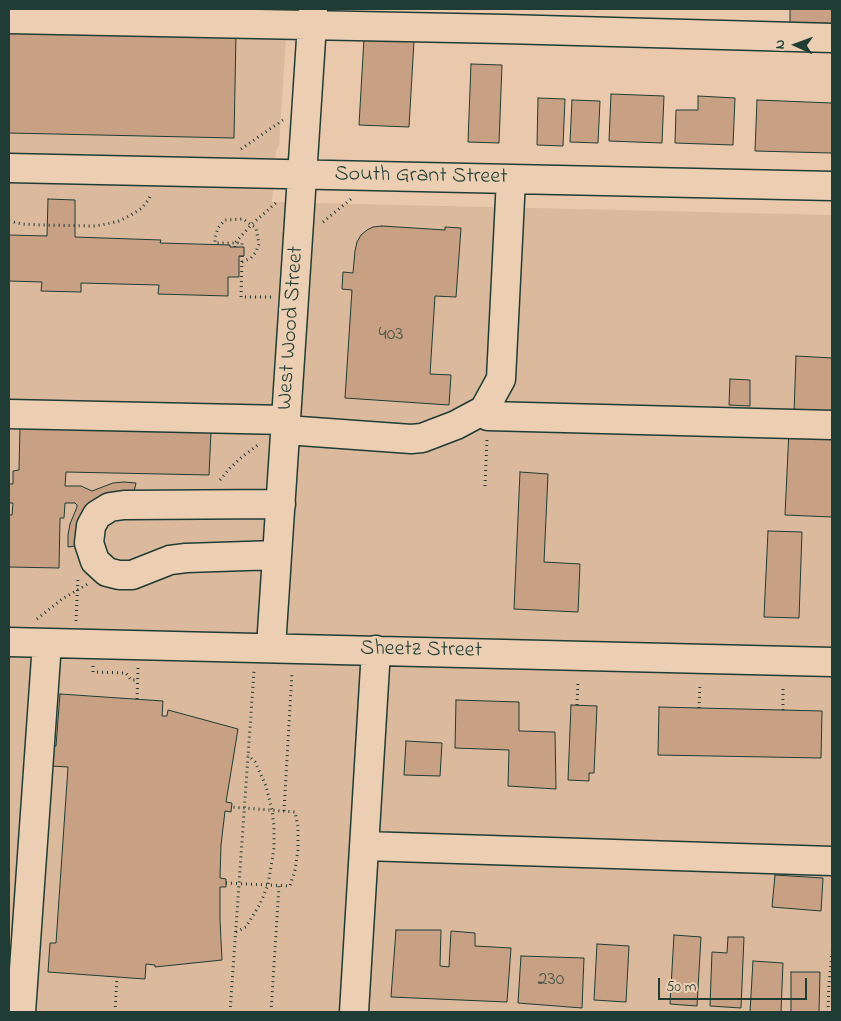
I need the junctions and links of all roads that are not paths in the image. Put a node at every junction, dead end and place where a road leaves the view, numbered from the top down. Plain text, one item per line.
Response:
1 (313, 17) edge
2 (9, 19) edge
3 (832, 38) edge
4 (9, 168) edge
5 (302, 175) junction
6 (511, 179) junction
7 (832, 186) edge
8 (486, 413) junction
9 (9, 414) edge
10 (286, 425) junction
11 (832, 425) edge
12 (281, 504) junction
13 (277, 555) junction
14 (40, 632) junction
15 (9, 642) edge
16 (271, 648) junction
17 (376, 650) junction
18 (832, 662) edge
19 (364, 846) junction
20 (832, 861) edge
21 (21, 1012) edge
22 (354, 1012) edge

1 - 2 street
1 - 3 street
1 - 5 street, West Wood Street
4 - 5 street, South Grant Street
5 - 6 street, South Grant Street
5 - 10 street, West Wood Street
6 - 7 street, South Grant Street
6 - 8 street
8 - 10 street
8 - 11 street
9 - 10 street
10 - 12 street, West Wood Street
12 - 13 street, West Wood Street
12 - 13 street
13 - 16 street, West Wood Street
14 - 15 street, Sheetz Street
14 - 16 street, Sheetz Street
14 - 21 street
16 - 17 street, Sheetz Street
17 - 18 street, Sheetz Street
17 - 19 street
19 - 20 street
19 - 22 street

